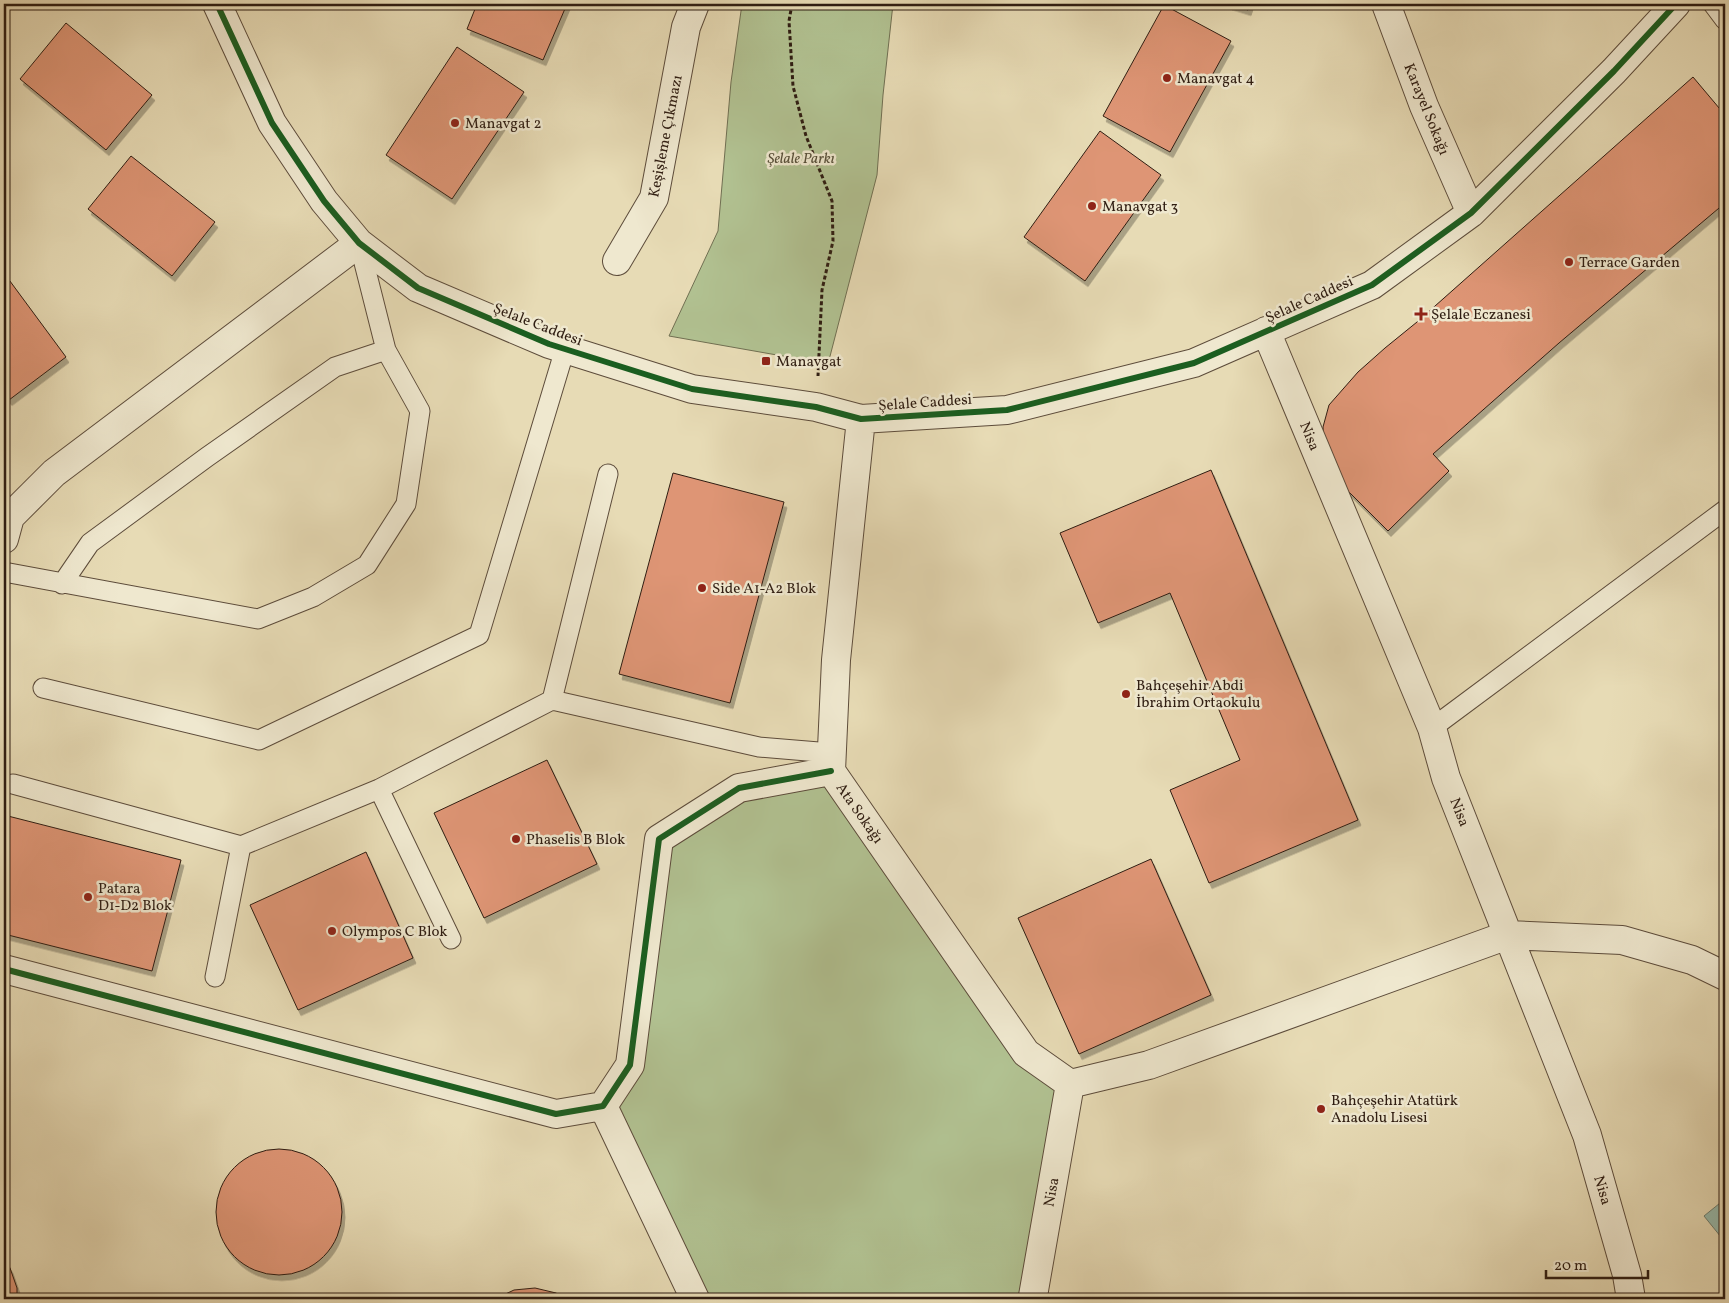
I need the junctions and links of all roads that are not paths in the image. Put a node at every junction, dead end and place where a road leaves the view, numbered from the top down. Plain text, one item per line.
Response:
1 (217, 4) edge
2 (696, 4) edge
3 (1386, 4) edge
4 (1676, 4) edge
5 (1713, 4) edge
6 (1725, 20) edge
7 (1471, 213) junction
8 (359, 243) junction
9 (617, 262) dead end
10 (1266, 331) junction
11 (565, 349) junction
12 (386, 350) junction
13 (861, 419) junction
14 (608, 474) dead end
15 (1725, 510) edge
16 (6, 522) edge
17 (4, 572) edge
18 (62, 584) junction
19 (42, 688) dead end
20 (552, 700) junction
21 (1432, 728) junction
22 (831, 762) junction
23 (13, 784) dead end
24 (379, 789) junction
25 (241, 846) junction
26 (1508, 935) junction
27 (451, 940) dead end
28 (4, 969) edge
29 (1725, 976) edge
30 (215, 977) dead end
31 (1070, 1084) junction
32 (603, 1106) junction
33 (1030, 1298) edge
34 (695, 1299) edge
35 (1631, 1299) edge

1 - 8 street, Şelale Caddesi
2 - 9 street, Keşişleme Çıkmazı
3 - 7 street, Karayel Sokağı
4 - 7 street, Şelale Caddesi
5 - 6 lane
7 - 10 street, Şelale Caddesi
8 - 11 street, Şelale Caddesi
8 - 12 lane
8 - 16 street
10 - 13 street, Şelale Caddesi
10 - 21 street, Nisa
11 - 13 street, Şelale Caddesi
11 - 19 lane
12 - 18 lane
12 - 18 lane
13 - 22 street
14 - 20 lane
15 - 21 lane
17 - 18 lane
20 - 22 lane
20 - 24 lane
21 - 26 street, Nisa
22 - 31 street, Ata Sokağı
22 - 32 street
23 - 25 lane
24 - 25 lane
24 - 27 lane
25 - 30 lane
26 - 29 street
26 - 31 street
26 - 35 street, Nisa
28 - 32 street
31 - 33 street, Nisa
32 - 34 street

